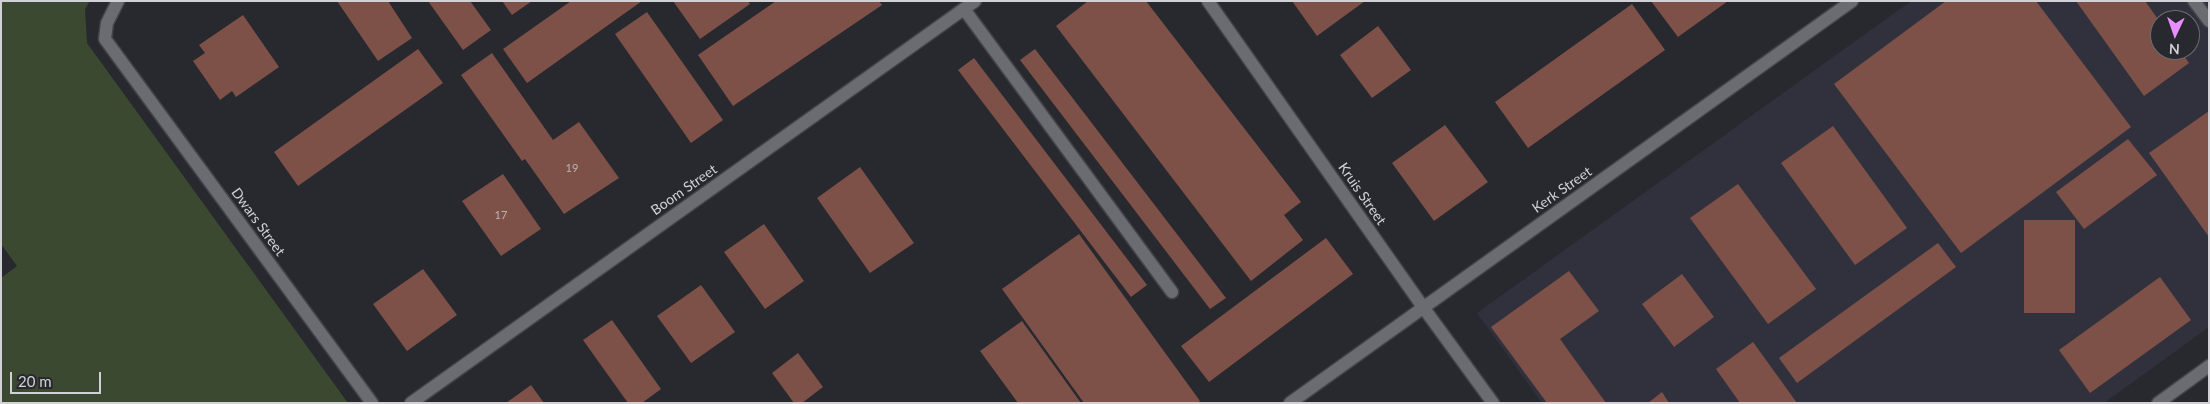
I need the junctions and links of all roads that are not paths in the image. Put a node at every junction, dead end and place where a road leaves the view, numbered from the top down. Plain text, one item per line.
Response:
1 (118, 1) edge
2 (975, 1) edge
3 (1208, 1) edge
4 (1852, 1) edge
5 (2194, 1) edge
6 (964, 9) junction
7 (2209, 21) edge
8 (1172, 292) dead end
9 (1423, 307) junction
10 (2209, 366) edge
11 (372, 403) edge
12 (411, 403) edge
13 (1290, 403) edge
14 (1494, 403) edge
15 (2158, 403) edge

1 - 11 street, Dwars Street
2 - 6 street, Boom Street
3 - 9 street, Kruis Street
4 - 9 street, Kerk Street
5 - 7 street
6 - 8 street
6 - 12 street, Boom Street
9 - 13 street, Kerk Street
9 - 14 street, Kruis Street
10 - 15 street

